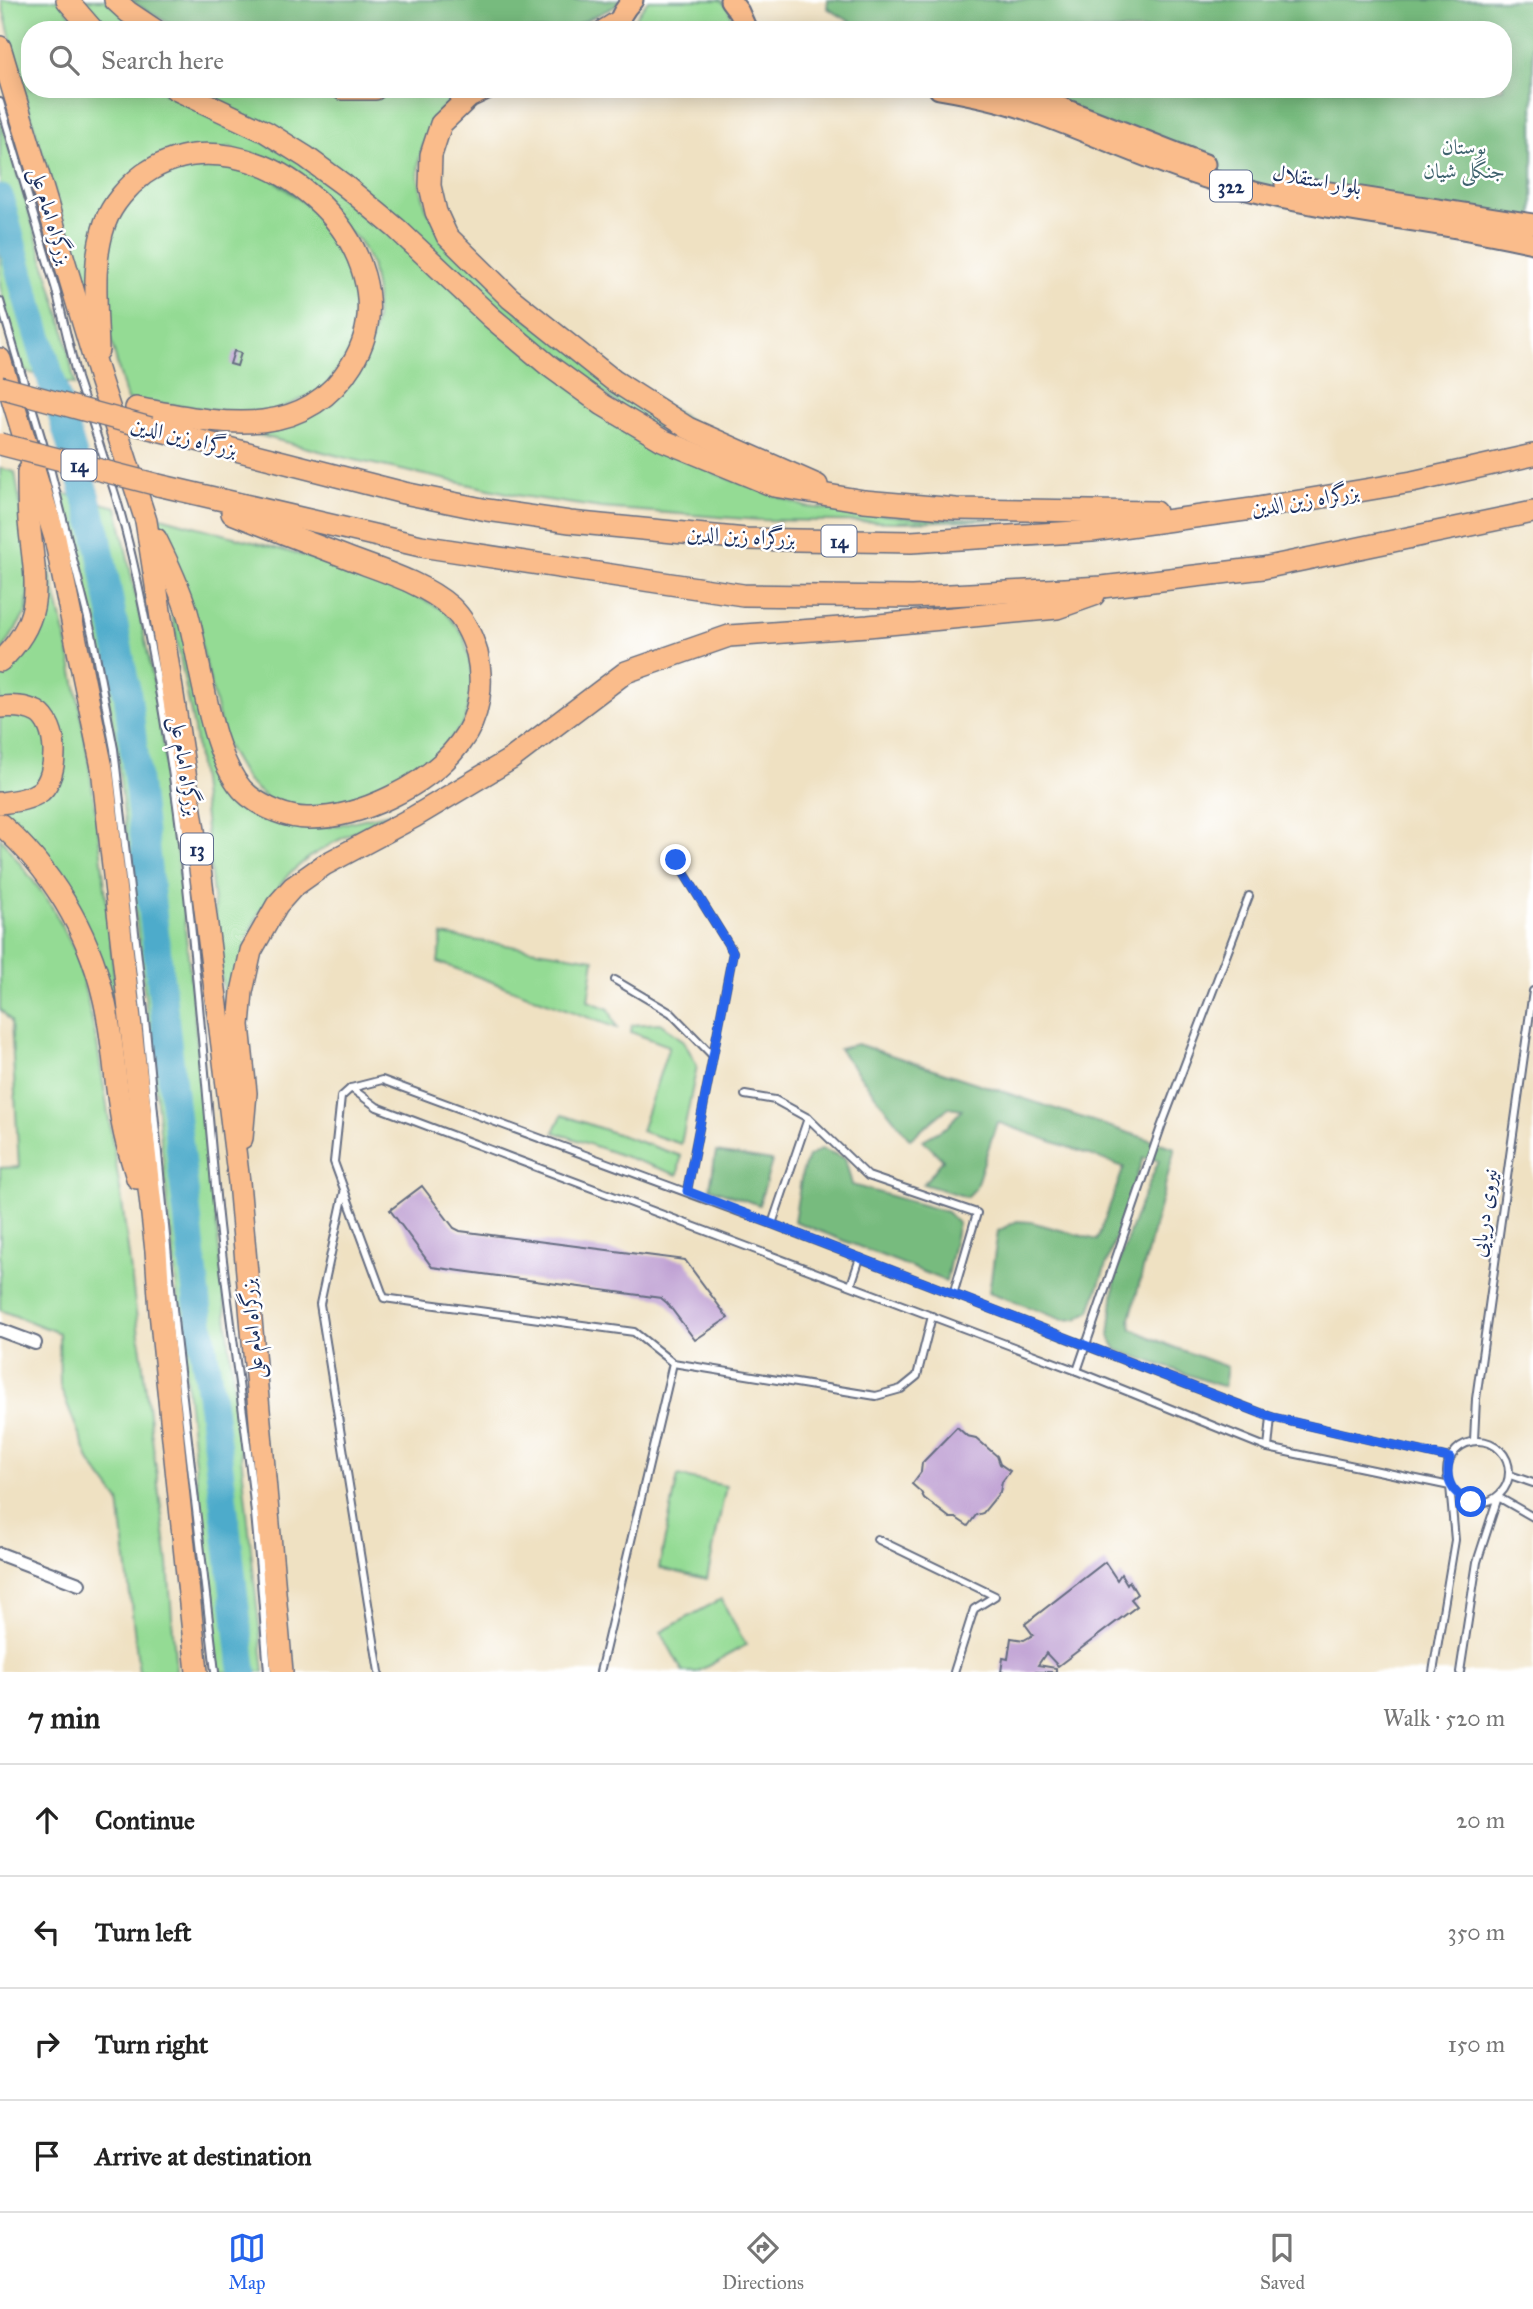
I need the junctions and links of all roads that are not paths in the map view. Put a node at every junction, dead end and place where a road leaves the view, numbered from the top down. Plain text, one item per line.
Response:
1 (67, 0) edge
2 (115, 0) edge
3 (633, 0) edge
4 (730, 0) edge
5 (85, 21) edge
6 (142, 21) edge
7 (618, 21) edge
8 (743, 21) edge
9 (0, 47) edge
10 (193, 98) edge
11 (468, 98) edge
12 (977, 98) edge
13 (1037, 98) edge
14 (0, 102) edge
15 (1533, 224) edge
16 (1533, 243) edge
17 (0, 301) edge
18 (0, 359) edge
19 (99, 376) junction
20 (0, 387) edge
21 (65, 405) junction
22 (27, 442) junction
23 (0, 444) edge
24 (1533, 455) edge
25 (158, 485) junction
26 (841, 496) junction
27 (1225, 512) junction
28 (1533, 512) edge
29 (146, 521) junction
30 (1119, 586) junction
31 (0, 661) edge
32 (0, 707) edge
33 (0, 803) edge
34 (0, 824) edge
35 (676, 860) dead end
36 (1249, 896) dead end
37 (615, 980) dead end
38 (1533, 991) edge
39 (712, 1055) junction
40 (351, 1088) junction
41 (745, 1095) dead end
42 (808, 1118) junction
43 (239, 1182) junction
44 (345, 1191) junction
45 (687, 1191) junction
46 (772, 1224) junction
47 (156, 1251) junction
48 (860, 1258) junction
49 (851, 1285) junction
50 (953, 1295) junction
51 (932, 1316) junction
52 (0, 1330) edge
53 (35, 1343) dead end
54 (1086, 1347) junction
55 (673, 1363) junction
56 (1077, 1371) junction
57 (1271, 1417) junction
58 (1475, 1440) junction
59 (1268, 1448) junction
60 (1450, 1458) junction
61 (1510, 1475) junction
62 (1533, 1483) edge
63 (1450, 1486) junction
64 (1497, 1497) junction
65 (1533, 1517) edge
66 (877, 1539) dead end
67 (0, 1554) edge
68 (79, 1584) dead end
69 (197, 1672) edge
70 (215, 1672) edge
71 (268, 1672) edge
72 (282, 1672) edge
73 (379, 1672) edge
74 (600, 1672) edge
75 (954, 1672) edge
76 (1433, 1672) edge
77 (1460, 1672) edge

1 - 5 highway
2 - 6 highway
3 - 7 main road
4 - 8 main road
9 - 19 highway, بزرگراه امام علی / 13
10 - 26 highway
11 - 26 highway
12 - 16 main road, بلوار استقلال / 322
13 - 15 main road, بلوار استقلال / 322
14 - 71 lane
17 - 70 lane
18 - 22 highway
19 - 21 highway, bridge
19 - 29 highway, بزرگراه امام علی / 13
20 - 21 highway, بزرگراه زین الدین / 14, bridge
21 - 27 highway, بزرگراه زین الدین / 14, bridge
22 - 31 highway
22 - 47 highway
23 - 25 highway, 14, bridge
24 - 27 highway, بزرگراه زین الدین / 14
25 - 29 highway
25 - 30 highway, 14
26 - 27 highway
28 - 30 highway, 14
29 - 43 highway, بزرگراه امام علی / 13
30 - 43 highway
32 - 33 highway
34 - 47 highway
35 - 39 lane
36 - 54 lane
37 - 39 lane
38 - 58 lane, نیروی دریایی
39 - 45 lane
40 - 44 lane
40 - 45 lane
40 - 49 lane
41 - 42 lane
42 - 46 lane
42 - 50 lane
43 - 72 highway, بزرگراه امام علی / 13
44 - 55 lane
44 - 73 lane
45 - 46 lane
46 - 48 lane
47 - 69 highway
48 - 49 lane
48 - 50 lane
49 - 51 lane
50 - 54 lane
51 - 55 lane
51 - 56 lane
52 - 53 street
54 - 56 lane
54 - 57 lane
55 - 74 lane
56 - 59 lane
57 - 59 lane
57 - 60 lane
58 - 60 lane
58 - 61 lane
59 - 63 lane
60 - 63 lane
61 - 62 lane
61 - 64 lane
63 - 64 lane
63 - 76 lane
64 - 65 lane
64 - 77 lane
66 - 75 lane
67 - 68 street

